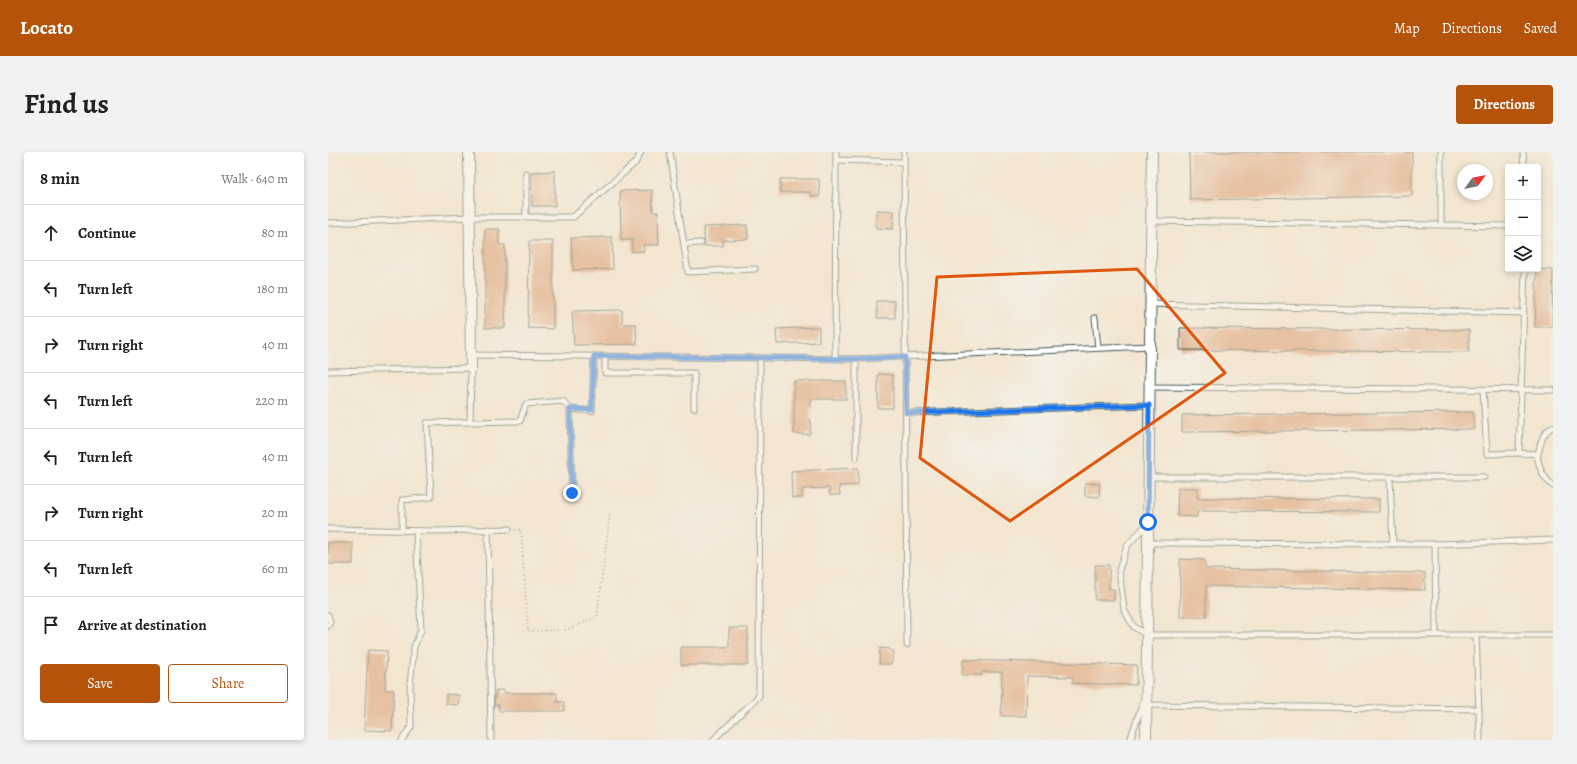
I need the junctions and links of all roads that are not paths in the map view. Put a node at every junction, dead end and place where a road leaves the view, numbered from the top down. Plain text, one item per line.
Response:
1 (469, 152) edge
2 (642, 152) edge
3 (670, 152) edge
4 (836, 152) edge
5 (904, 152) edge
6 (1152, 152) edge
7 (1441, 152) edge
8 (1523, 152) edge
9 (836, 160) junction
10 (904, 162) junction
11 (1524, 164) edge
12 (526, 173) dead end
13 (470, 217) junction
14 (526, 217) junction
15 (1151, 222) junction
16 (328, 224) edge
17 (1441, 225) junction
18 (1505, 226) edge
19 (701, 243) dead end
20 (684, 244) junction
21 (755, 268) dead end
22 (1525, 272) edge
23 (1150, 304) junction
24 (1524, 313) junction
25 (1095, 318) dead end
26 (1150, 346) junction
27 (1098, 348) junction
28 (471, 355) junction
29 (594, 356) junction
30 (604, 356) junction
31 (905, 357) junction
32 (760, 358) junction
33 (835, 359) junction
34 (856, 359) junction
35 (471, 368) junction
36 (328, 371) edge
37 (1150, 387) junction
38 (1484, 389) junction
39 (1521, 390) junction
40 (1553, 390) edge
41 (1149, 405) junction
42 (694, 408) dead end
43 (570, 409) junction
44 (906, 413) junction
45 (470, 422) junction
46 (1553, 427) edge
47 (1519, 453) junction
48 (1537, 454) junction
49 (856, 458) dead end
50 (1149, 477) junction
51 (1484, 477) dead end
52 (1390, 478) junction
53 (1553, 486) edge
54 (572, 493) dead end
55 (1148, 522) junction
56 (328, 529) edge
57 (488, 529) junction
58 (510, 529) road end
59 (402, 530) junction
60 (416, 531) junction
61 (1553, 540) edge
62 (1148, 543) junction
63 (1394, 544) junction
64 (1435, 544) junction
65 (328, 616) edge
66 (328, 626) edge
67 (1148, 635) junction
68 (1436, 635) junction
69 (1476, 635) junction
70 (1553, 635) edge
71 (907, 645) dead end
72 (1147, 692) junction
73 (1147, 705) junction
74 (1479, 709) junction
75 (402, 740) edge
76 (491, 740) edge
77 (713, 740) edge
78 (1130, 740) edge
79 (1146, 740) edge
80 (1480, 740) edge

1 - 13 street
2 - 14 lane
3 - 20 lane
4 - 9 lane
5 - 10 lane
6 - 15 street
7 - 17 lane
8 - 11 lane
9 - 10 lane
9 - 33 lane
10 - 31 lane
12 - 14 lane
13 - 14 lane
13 - 16 lane
13 - 28 street
15 - 17 lane
15 - 23 street
17 - 18 lane
19 - 20 lane
20 - 21 lane
22 - 24 lane
23 - 24 lane
23 - 26 street
24 - 39 lane
25 - 27 lane
26 - 27 lane
26 - 37 street
27 - 31 lane
28 - 29 lane
28 - 35 street
29 - 30 lane
29 - 43 lane
30 - 32 lane
30 - 42 lane
31 - 34 lane
31 - 44 lane
32 - 33 lane
32 - 77 lane
33 - 34 lane
34 - 49 lane
35 - 36 lane
35 - 45 lane
37 - 38 lane
37 - 41 street
38 - 39 lane
38 - 47 lane
39 - 40 lane
39 - 47 lane
41 - 44 lane
41 - 50 street
43 - 45 lane
43 - 54 lane
44 - 71 lane
45 - 59 lane
46 - 48 lane
47 - 48 lane
48 - 53 lane
50 - 52 lane
50 - 55 street
51 - 52 lane
52 - 63 lane
55 - 62 street
55 - 67 lane
56 - 59 lane
57 - 58 lane
57 - 60 lane
57 - 76 lane
59 - 60 lane
60 - 75 lane
61 - 64 lane
62 - 63 lane
62 - 67 street
63 - 64 lane
64 - 68 lane
65 - 66 lane
67 - 68 lane
67 - 72 street
68 - 69 lane
69 - 70 lane
69 - 74 lane
72 - 73 street
72 - 78 lane
73 - 74 lane
73 - 79 street
74 - 80 lane

